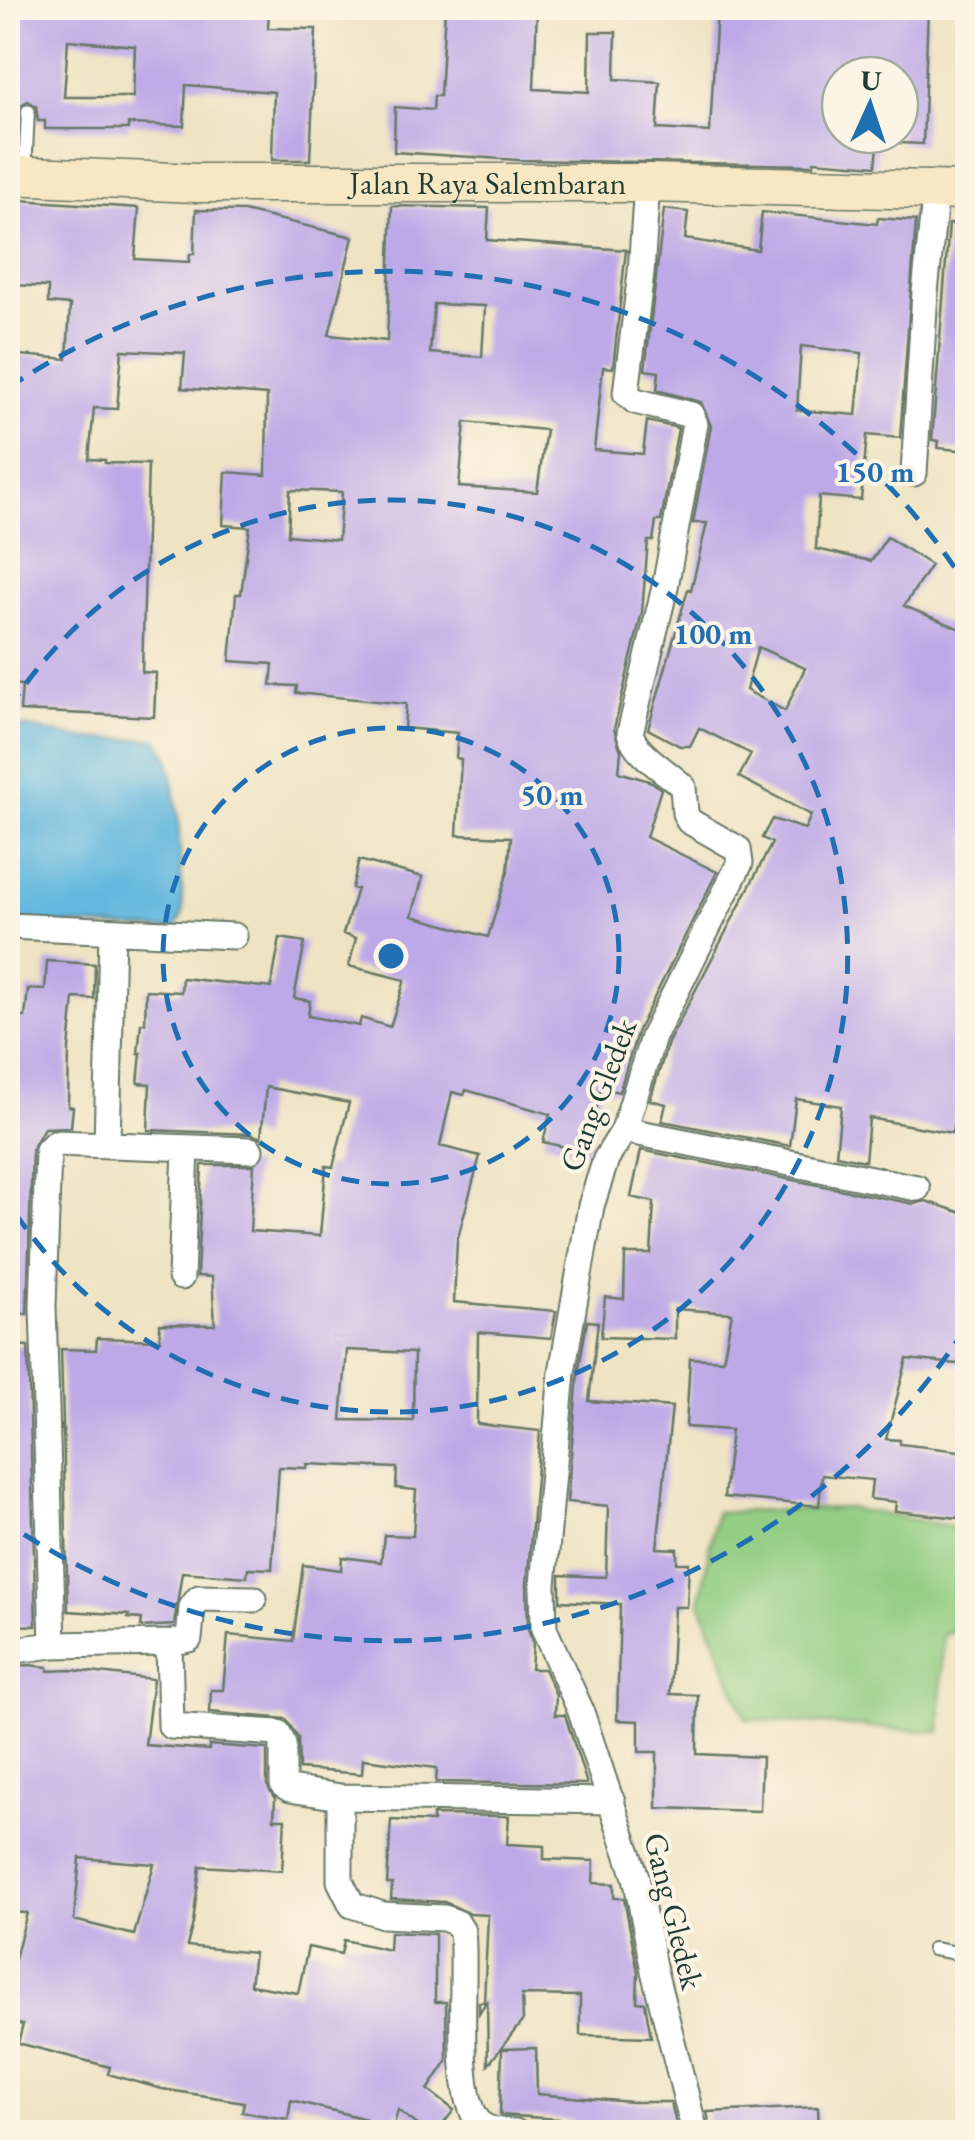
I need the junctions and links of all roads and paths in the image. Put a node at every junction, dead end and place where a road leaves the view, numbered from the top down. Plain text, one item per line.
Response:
1 (28, 111) dead end
2 (16, 175) edge
3 (647, 183) junction
4 (952, 190) edge
5 (914, 472) dead end
6 (8, 926) edge
7 (112, 932) junction
8 (234, 936) dead end
9 (624, 1130) junction
10 (107, 1145) junction
11 (186, 1148) junction
12 (250, 1150) dead end
13 (917, 1188) dead end
14 (181, 1277) dead end
15 (254, 1599) dead end
16 (169, 1643) junction
17 (53, 1645) junction
18 (8, 1651) edge
19 (340, 1797) junction
20 (612, 1802) junction
21 (932, 1949) dead end
22 (968, 1955) edge
23 (515, 2132) edge
24 (694, 2132) edge

1 - 2 lane
2 - 3 main road, Jalan Raya Salembaran
3 - 4 main road, Jalan Raya Salembaran
3 - 9 street, Gang Gledek
4 - 5 street
6 - 7 street
7 - 8 street
7 - 10 street
9 - 13 street
9 - 20 street, Gang Gledek
10 - 11 street
10 - 17 street
11 - 12 street
11 - 14 street
15 - 16 street
16 - 17 street
16 - 19 street
17 - 18 street
19 - 20 street
19 - 23 street
20 - 24 street, Gang Gledek
21 - 22 lane

